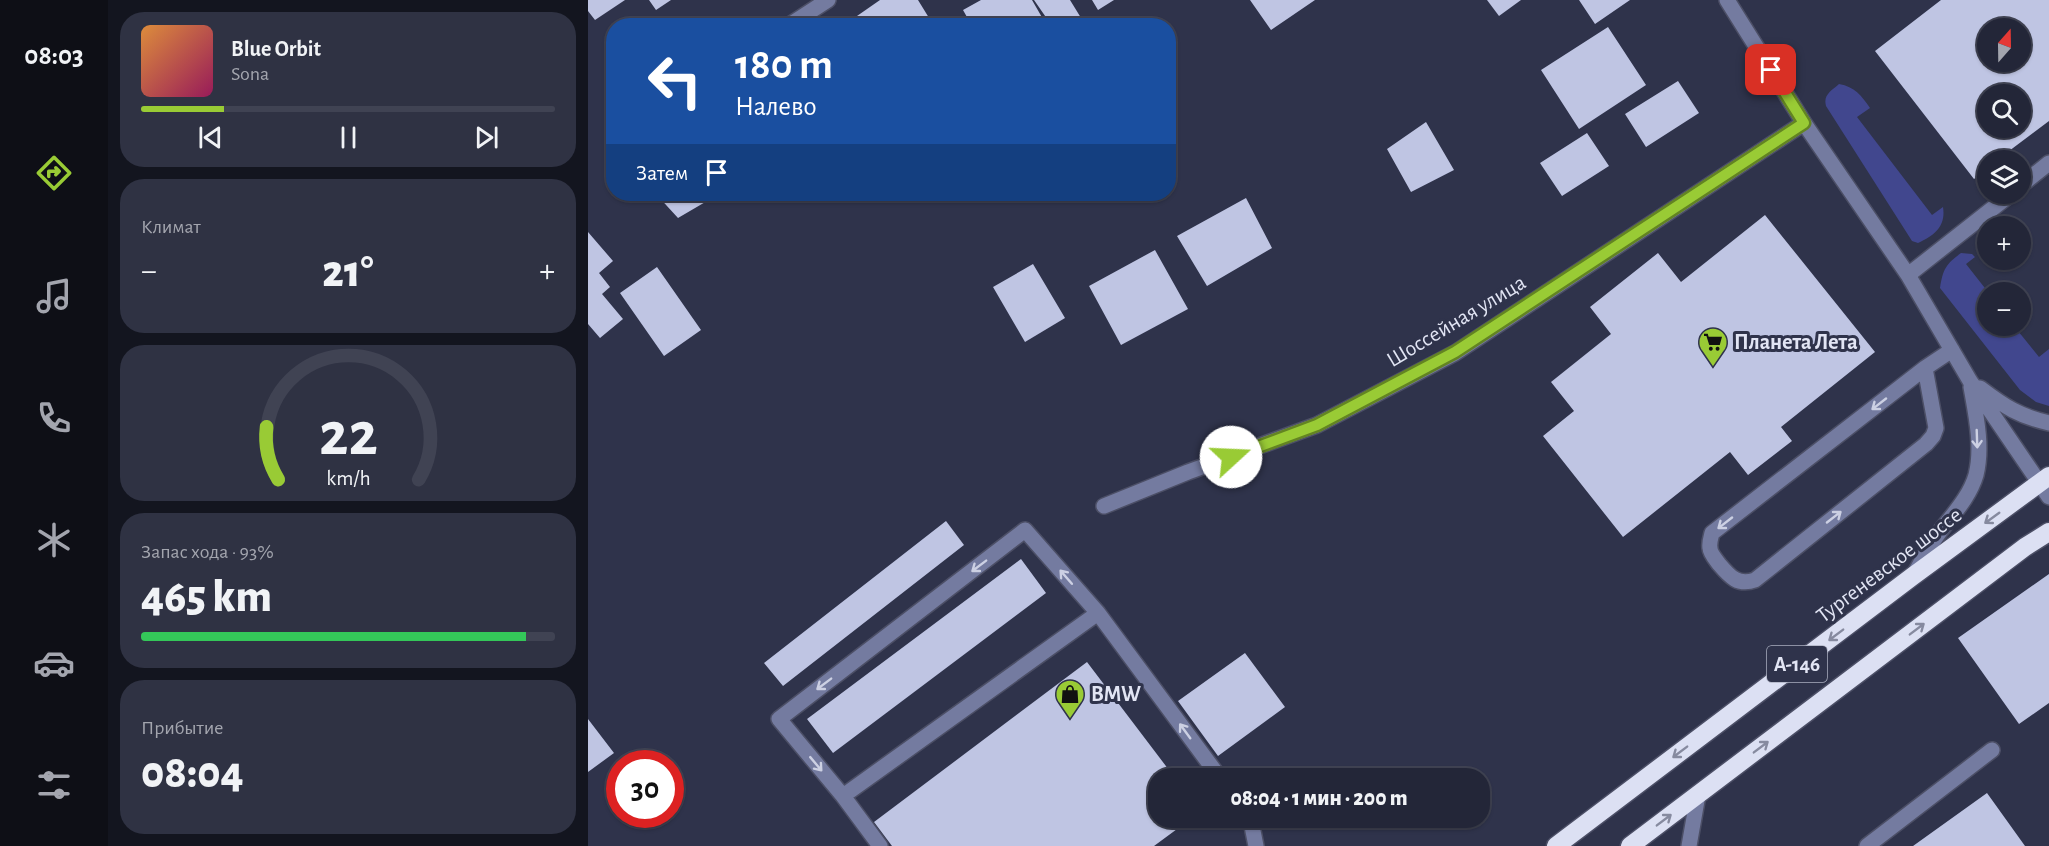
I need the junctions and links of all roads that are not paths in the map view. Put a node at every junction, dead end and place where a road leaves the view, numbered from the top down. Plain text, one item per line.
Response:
1 (828, 0) edge
2 (1727, 0) edge
3 (800, 18) edge
4 (1804, 123) junction
5 (2049, 163) edge
6 (2031, 177) edge
7 (1998, 204) edge
8 (1908, 275) junction
9 (1952, 350) junction
10 (1925, 368) junction
11 (1970, 381) junction
12 (2049, 423) edge
13 (2046, 485) edge
14 (1104, 506) dead end
15 (2049, 531) edge
16 (1913, 576) junction
17 (1098, 613) junction
18 (1992, 750) dead end
19 (1213, 768) edge
20 (1698, 795) junction
21 (843, 796) junction
22 (1252, 828) edge
23 (880, 846) edge
24 (1256, 846) edge
25 (1556, 846) edge
26 (1630, 846) edge
27 (1689, 846) edge
28 (1867, 846) edge

1 - 3 street
2 - 4 street
4 - 8 street
4 - 14 street, Шоссейная улица
5 - 6 street
7 - 8 street
8 - 9 street
9 - 10 street
9 - 11 street
10 -> 10 street
11 - 12 street
11 - 13 street
11 -> 16 street
13 -> 16 highway, Тургеневское шоссе / А-146
20 -> 15 highway, А-146
16 -> 25 highway, Тургеневское шоссе / А-146
19 -> 17 street
17 - 21 street
17 -> 21 street
18 - 28 street
26 -> 20 highway, А-146
20 - 27 street
21 - 23 street
22 - 24 street

